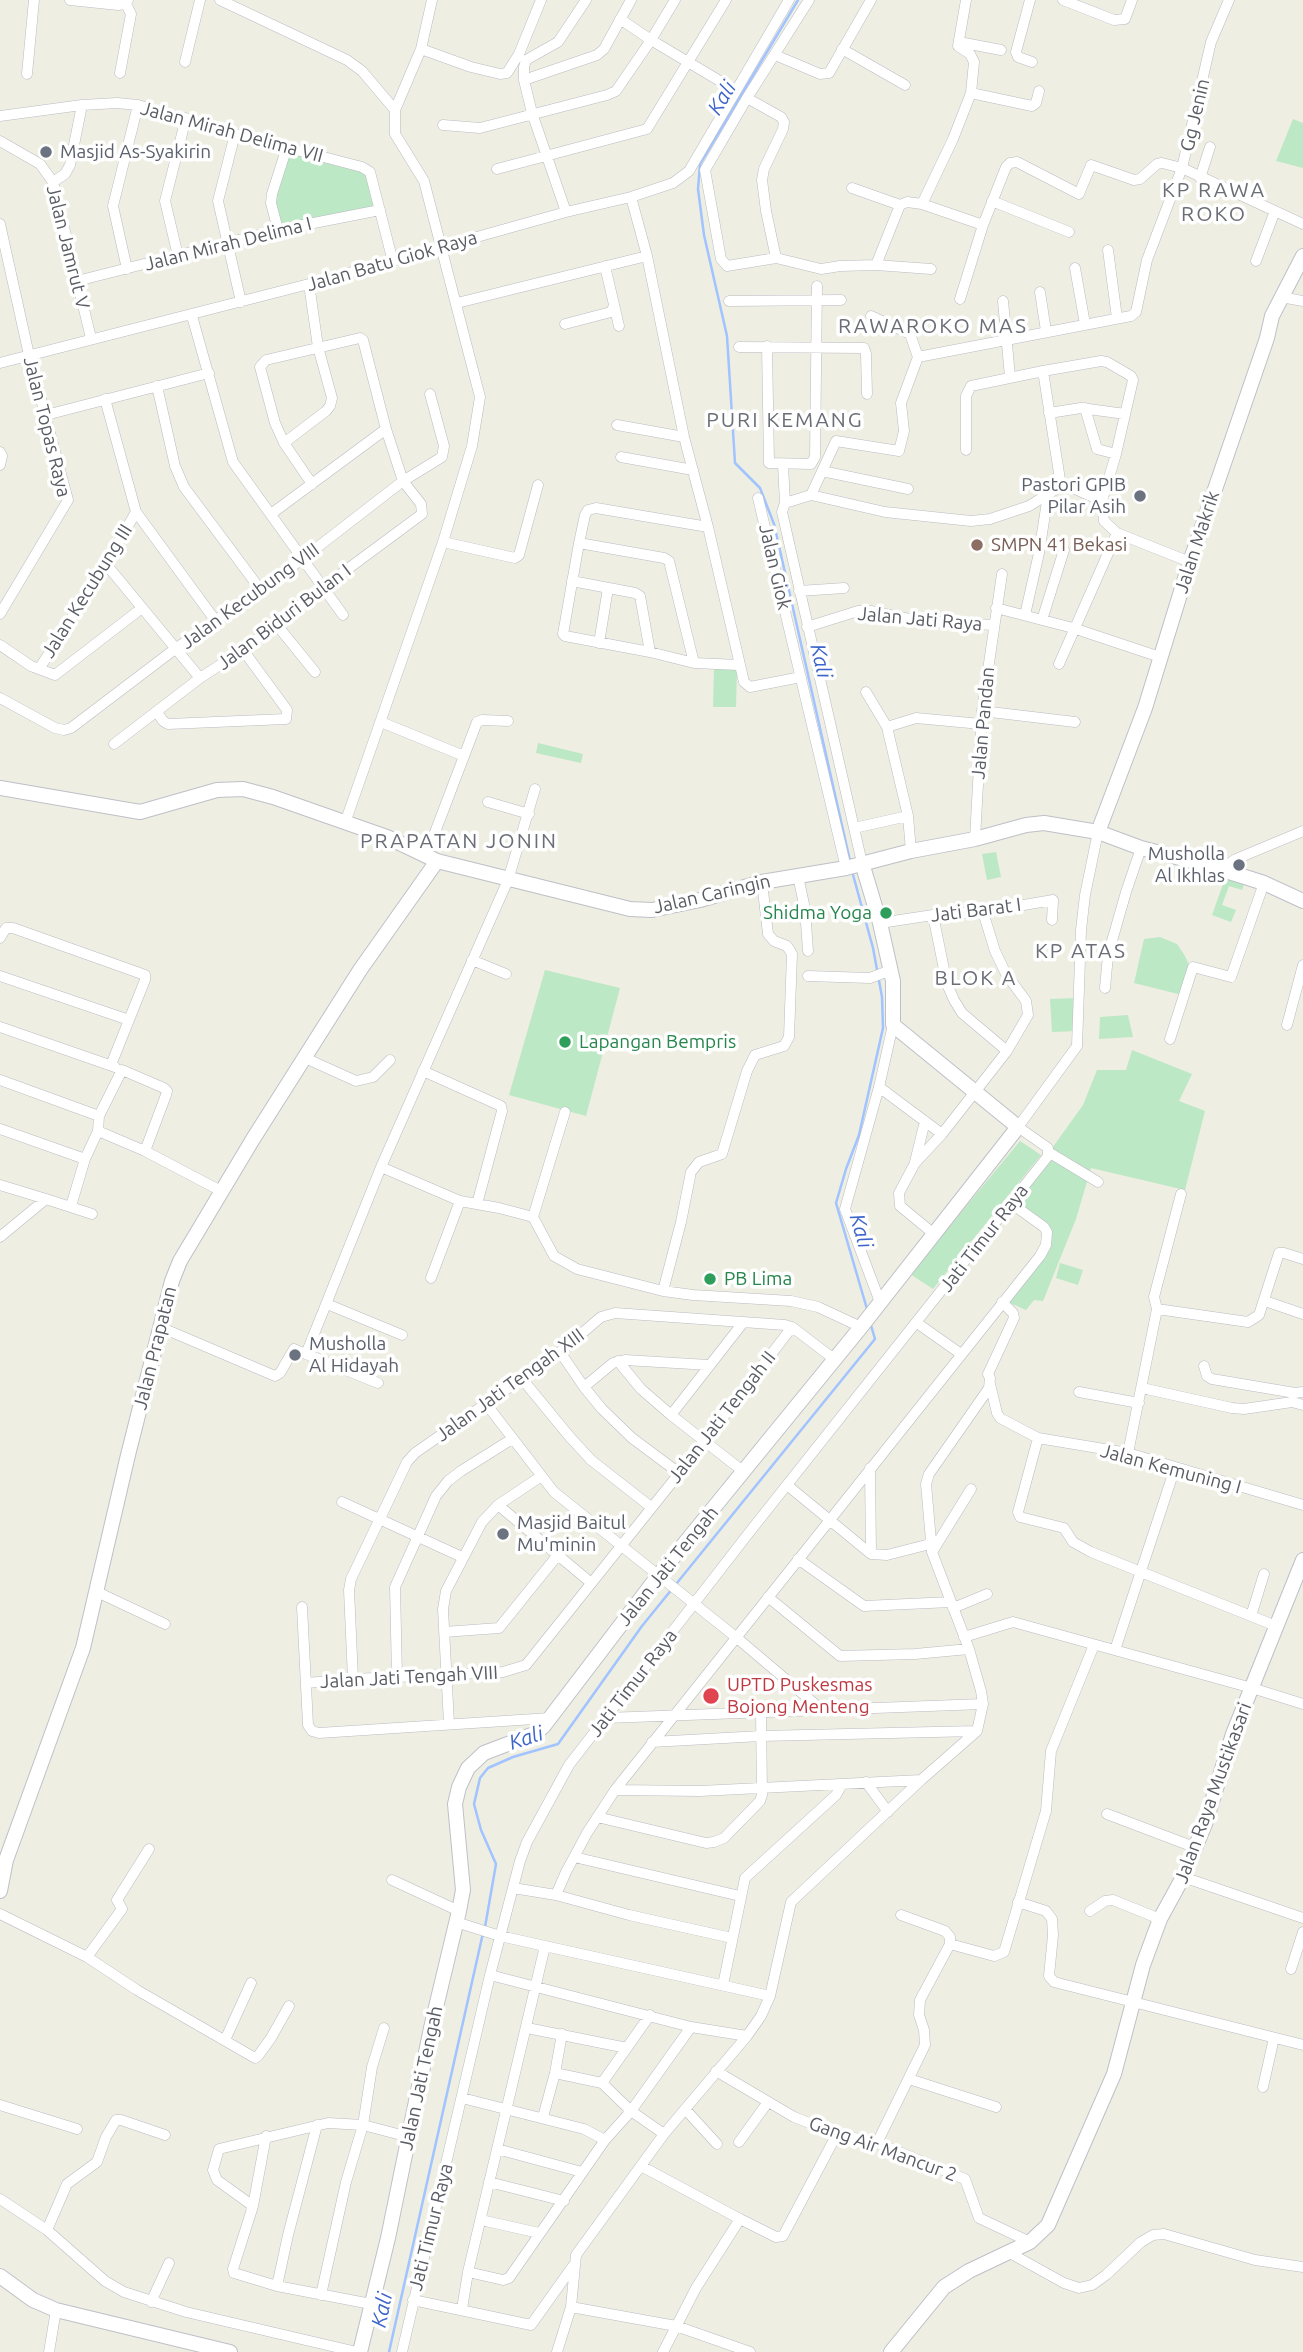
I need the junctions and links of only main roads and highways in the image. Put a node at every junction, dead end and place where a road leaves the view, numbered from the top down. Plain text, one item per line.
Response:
1 (1303, 256) edge
2 (7, 789) edge
3 (1098, 832) junction
4 (432, 858) junction
5 (854, 866) junction
6 (1303, 901) edge
7 (1303, 1560) edge
8 (0, 1889) edge
9 (0, 2276) edge
10 (193, 2347) edge
11 (230, 2352) edge
12 (358, 2352) edge
13 (891, 2352) edge

1 - 3 main road, Jalan Makrik
2 - 4 main road, Jalan Caringin
3 - 5 main road, Jalan Caringin
3 - 6 main road, Jalan Caringin
4 - 5 main road, Jalan Caringin
4 - 8 main road, Jalan Prapatan
5 - 12 main road, Jalan Jati Tengah
7 - 13 main road, Jalan Raya Mustikasari
9 - 10 main road
10 - 11 main road

